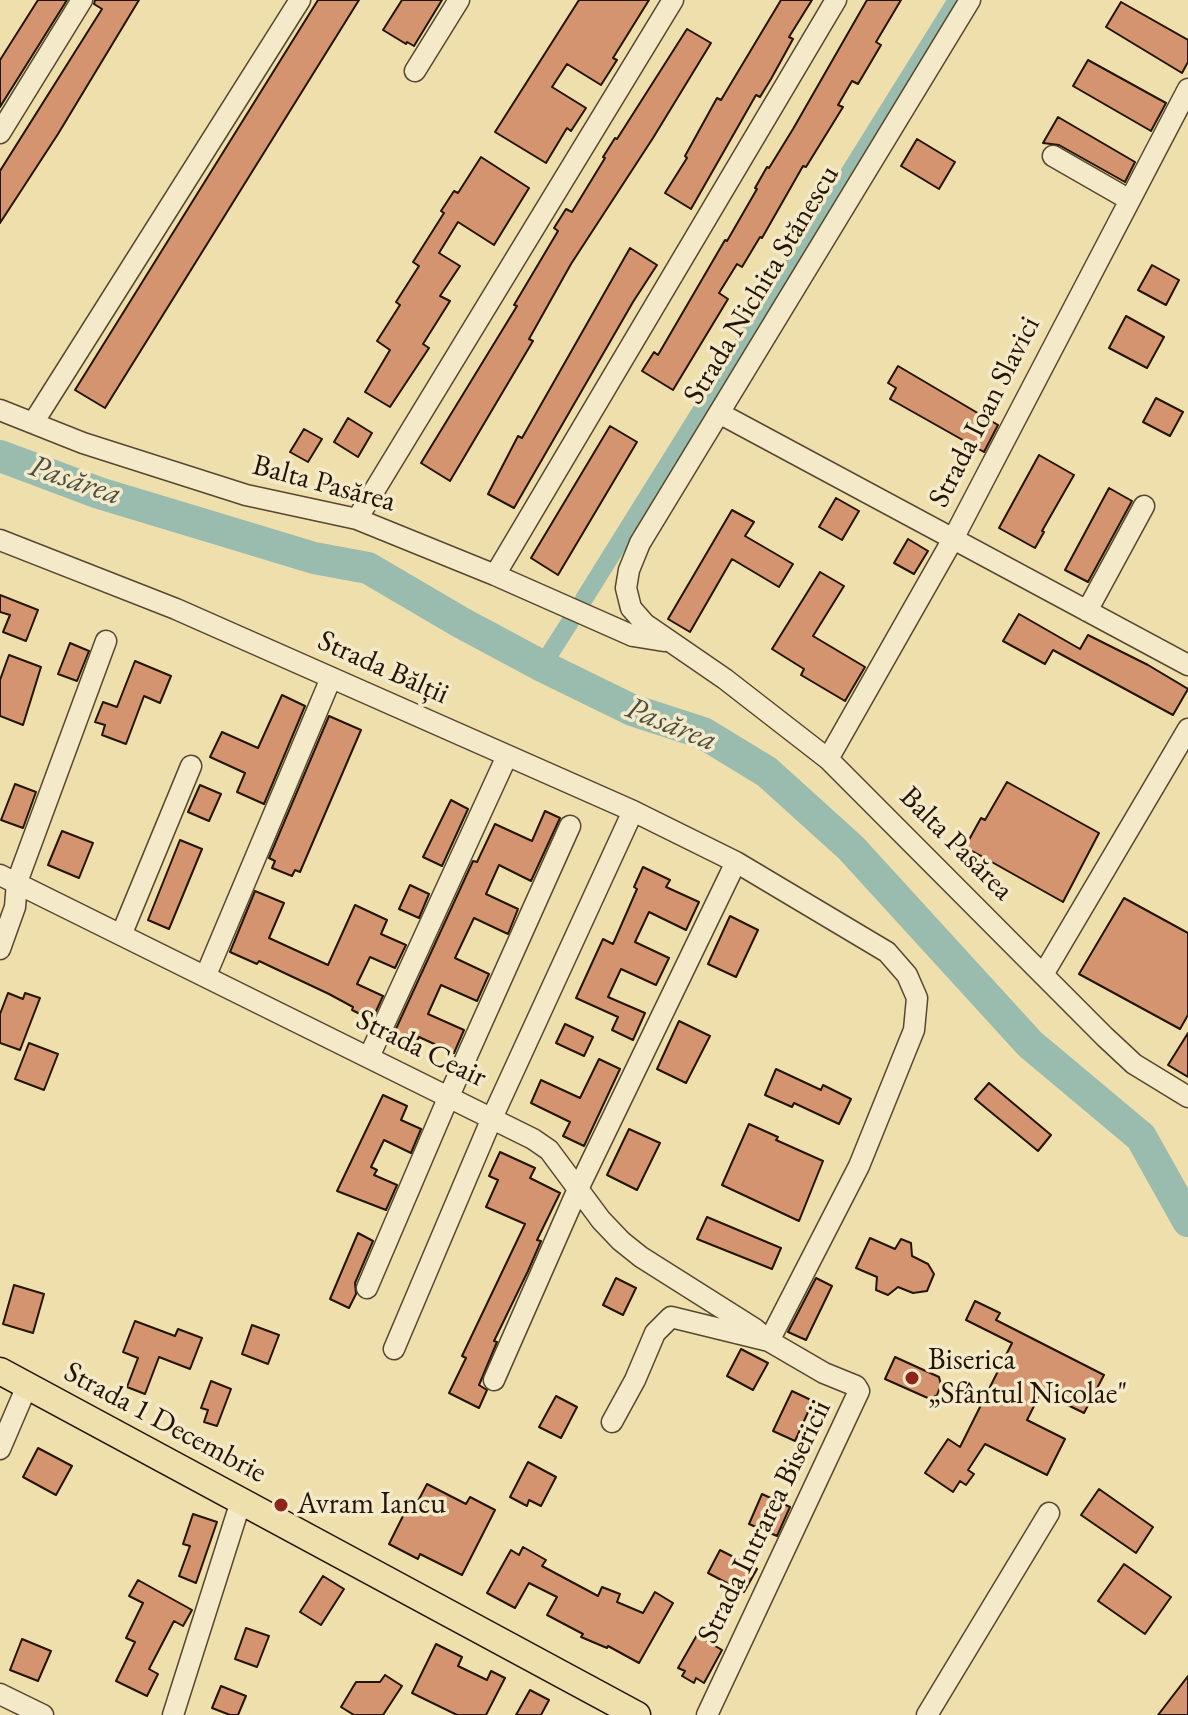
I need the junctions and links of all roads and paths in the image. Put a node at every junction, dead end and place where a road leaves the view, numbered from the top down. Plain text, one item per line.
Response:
1 (82, 0) edge
2 (300, 0) edge
3 (459, 0) edge
4 (673, 0) edge
5 (836, 0) edge
6 (970, 0) edge
7 (415, 71) dead end
8 (1188, 89) edge
9 (0, 133) edge
10 (1053, 156) dead end
11 (1128, 199) junction
12 (0, 410) edge
13 (719, 413) junction
14 (33, 423) junction
15 (1144, 506) dead end
16 (357, 519) junction
17 (953, 539) junction
18 (0, 540) edge
19 (495, 575) junction
20 (631, 608) joint
21 (1087, 611) junction
22 (106, 641) dead end
23 (672, 643) junction
24 (1188, 665) edge
25 (331, 678) junction
26 (1188, 729) edge
27 (507, 756) junction
28 (828, 759) junction
29 (191, 766) dead end
30 (633, 811) junction
31 (570, 826) dead end
32 (736, 862) junction
33 (9, 878) edge
34 (122, 933) junction
35 (0, 949) edge
36 (1044, 973) junction
37 (206, 975) junction
38 (369, 1057) junction
39 (449, 1096) junction
40 (1188, 1097) edge
41 (492, 1118) junction
42 (578, 1189) junction
43 (367, 1288) dead end
44 (769, 1341) junction
45 (394, 1349) dead end
46 (0, 1371) edge
47 (494, 1380) dead end
48 (27, 1386) junction
49 (612, 1422) dead end
50 (0, 1449) edge
51 (241, 1501) junction
52 (1049, 1513) dead end
53 (0, 1694) edge
54 (43, 1715) edge
55 (173, 1715) edge
56 (637, 1715) edge
57 (707, 1715) edge
58 (927, 1715) edge

1 - 9 street
2 - 14 street
3 - 7 street
4 - 16 street
5 - 19 street
6 - 13 street, Strada Nichita Stănescu
8 - 11 street, Strada Ioan Slavici
10 - 11 street
11 - 17 street, Strada Ioan Slavici
12 - 14 street, Balta Pasărea
13 - 17 street
13 - 20 street, Strada Nichita Stănescu
14 - 16 street, Balta Pasărea
15 - 21 street
16 - 19 street, Balta Pasărea
17 - 21 street
17 - 28 street, Strada Ioan Slavici
18 - 25 street, Strada Bălții
19 - 23 street, Balta Pasărea
20 - 23 street, Balta Pasărea
21 - 24 street
22 - 33 street
23 - 28 street, Balta Pasărea
25 - 27 street, Strada Bălții
25 - 37 street
26 - 36 street
27 - 30 street, Strada Bălții
27 - 38 street
28 - 36 street, Balta Pasărea
29 - 34 street
30 - 32 street, Strada Bălții
30 - 41 street
31 - 39 street
32 - 42 street
32 - 44 street, Strada Bălții
33 - 34 street, Strada Ceair
33 - 35 street
34 - 37 street, Strada Ceair
36 - 40 street, Balta Pasărea
37 - 38 street, Strada Ceair
38 - 39 street, Strada Ceair
39 - 41 street, Strada Ceair
39 - 43 street
41 - 42 street, Strada Ceair
41 - 45 street
42 - 44 street, Strada Ceair
42 - 47 street
44 - 49 street, Strada Intrarea Bisericii
44 - 57 street, Strada Intrarea Bisericii
46 - 48 main road, Strada 1 Decembrie
48 - 50 street
48 - 51 main road, Strada 1 Decembrie
51 - 55 street
51 - 56 main road, Strada 1 Decembrie
52 - 58 street
53 - 54 street

